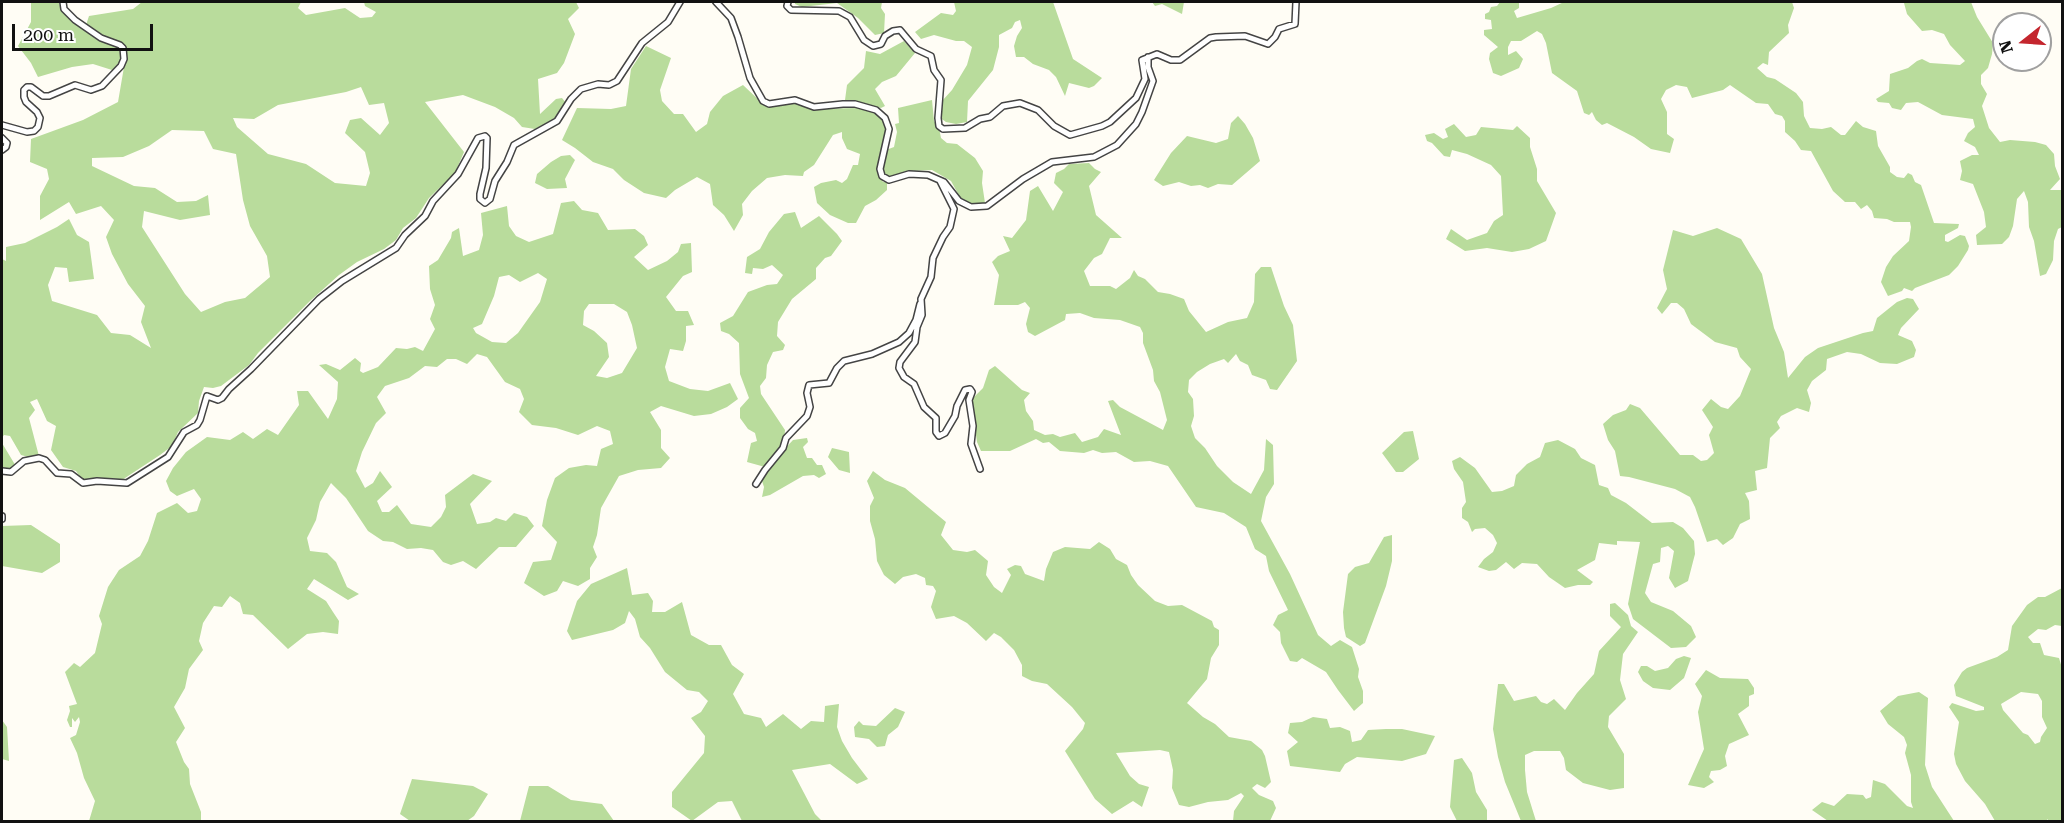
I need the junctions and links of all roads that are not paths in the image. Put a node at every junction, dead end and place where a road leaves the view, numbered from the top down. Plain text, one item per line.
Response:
1 (63, 2) edge
2 (680, 2) edge
3 (716, 2) edge
4 (788, 2) edge
5 (1296, 2) edge
6 (1148, 57) junction
7 (2, 125) edge
8 (2, 138) edge
9 (2, 150) edge
10 (939, 179) junction
11 (921, 300) junction
12 (980, 469) dead end
13 (2, 471) edge
14 (756, 484) dead end

1 - 7 street
2 - 13 street
3 - 10 street
4 - 6 street
5 - 6 street
6 - 10 street
8 - 9 street
10 - 11 street
11 - 12 street
11 - 14 street

